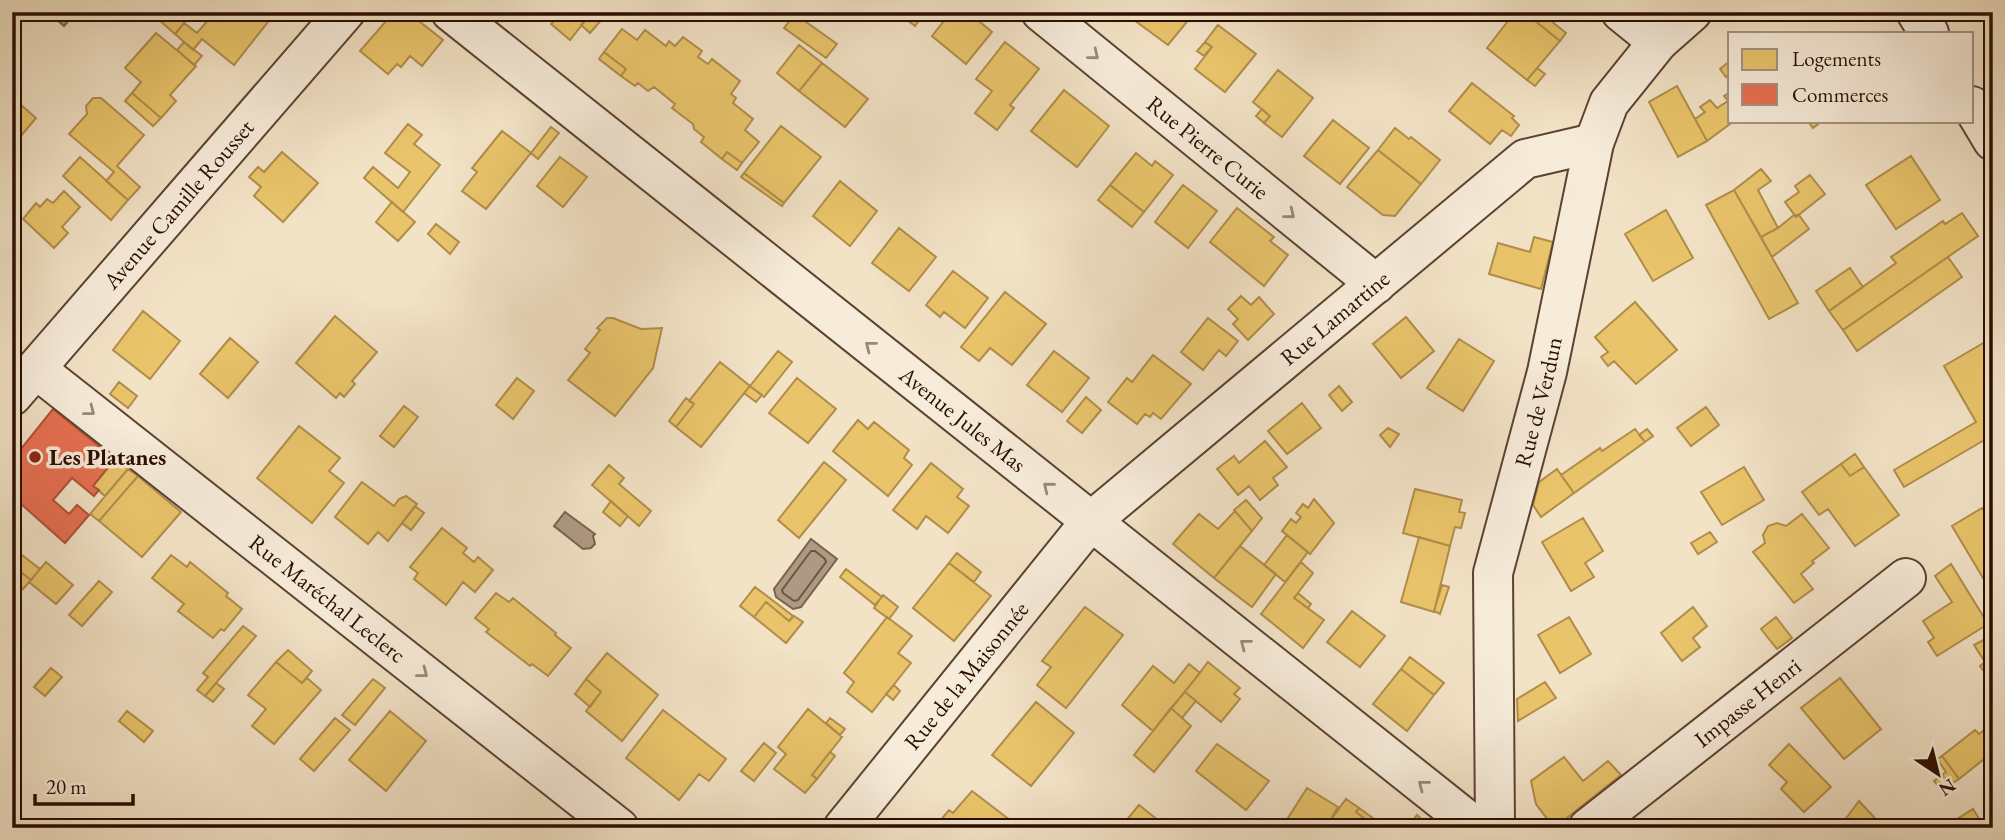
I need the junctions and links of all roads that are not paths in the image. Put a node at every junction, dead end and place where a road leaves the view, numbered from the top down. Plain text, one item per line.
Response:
1 (345, 12) edge
2 (450, 12) edge
3 (1041, 12) edge
4 (1621, 12) edge
5 (1692, 12) edge
6 (1916, 12) edge
7 (1927, 32) edge
8 (1658, 42) junction
9 (1974, 109) edge
10 (1993, 141) edge
11 (1594, 143) junction
12 (1376, 284) junction
13 (24, 383) edge
14 (1090, 522) junction
15 (1906, 578) dead end
16 (619, 828) edge
17 (843, 828) edge
18 (1477, 828) edge
19 (1495, 828) edge
20 (1588, 828) edge

1 - 13 street, Avenue Camille Rousset
14 -> 2 street, Avenue Jules Mas
3 -> 12 street, Rue Pierre Curie
4 - 8 street
5 - 8 street, Rue de Verdun
6 - 7 street
8 - 11 street, Rue de Verdun
9 - 10 street
11 - 12 street, Rue Lamartine
11 - 19 street, Rue de Verdun
12 - 14 street, Rue Lamartine
13 -> 16 street, Rue Maréchal Leclerc
14 - 17 street, Rue de la Maisonnée
18 -> 14 street, Avenue Jules Mas
15 - 20 street, Impasse Henri

